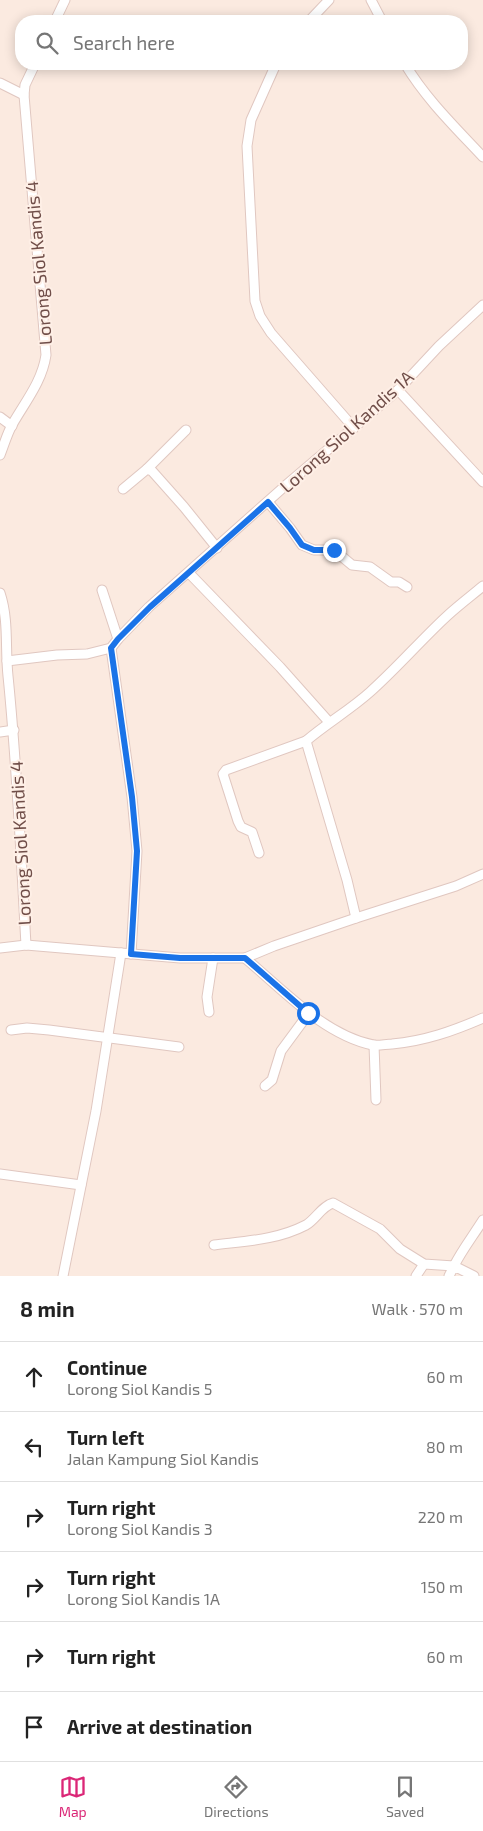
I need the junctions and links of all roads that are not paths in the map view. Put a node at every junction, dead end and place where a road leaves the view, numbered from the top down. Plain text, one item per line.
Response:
1 (65, 0) edge
2 (329, 0) edge
3 (371, 0) edge
4 (58, 15) edge
5 (315, 15) edge
6 (379, 15) edge
7 (33, 70) edge
8 (273, 70) edge
9 (409, 70) edge
10 (0, 83) edge
11 (24, 95) junction
12 (483, 157) edge
13 (483, 305) edge
14 (398, 390) junction
15 (0, 417) edge
16 (12, 426) junction
17 (354, 428) junction
18 (186, 430) dead end
19 (0, 455) edge
20 (147, 469) junction
21 (483, 482) edge
22 (123, 489) dead end
23 (268, 502) junction
24 (217, 548) junction
25 (190, 573) junction
26 (483, 586) edge
27 (406, 587) dead end
28 (102, 590) dead end
29 (0, 593) edge
30 (118, 639) junction
31 (111, 648) junction
32 (7, 660) junction
33 (329, 722) junction
34 (14, 730) junction
35 (0, 732) edge
36 (306, 741) junction
37 (259, 853) dead end
38 (483, 874) edge
39 (356, 918) junction
40 (26, 945) junction
41 (0, 948) edge
42 (121, 953) junction
43 (131, 954) junction
44 (213, 958) junction
45 (245, 958) junction
46 (209, 1012) dead end
47 (308, 1013) junction
48 (483, 1018) edge
49 (11, 1030) dead end
50 (108, 1038) junction
51 (374, 1045) junction
52 (179, 1047) dead end
53 (265, 1086) dead end
54 (376, 1100) dead end
55 (0, 1174) edge
56 (82, 1185) junction
57 (483, 1220) edge
58 (214, 1244) dead end
59 (424, 1264) junction
60 (454, 1266) junction
61 (63, 1276) edge
62 (416, 1276) edge
63 (449, 1276) edge
64 (474, 1276) edge

1 - 4 street
2 - 5 street
3 - 6 street
7 - 11 street, Lorong Siol Kandis 4
8 - 17 street
9 - 12 street
10 - 11 street
11 - 16 street, Lorong Siol Kandis 4
13 - 14 street, Lorong Siol Kandis 1A
14 - 17 street, Lorong Siol Kandis 1A
14 - 21 street
15 - 16 street
16 - 19 street, Lorong Siol Kandis 4
17 - 23 street, Lorong Siol Kandis 1A
18 - 20 street
20 - 22 street
20 - 24 street
23 - 24 street, Lorong Siol Kandis 1A
23 - 27 street
24 - 25 street, Lorong Siol Kandis 1A
25 - 30 street, Lorong Siol Kandis 1A
25 - 33 street
26 - 33 street
28 - 30 street
29 - 32 street, Lorong Siol Kandis 4
30 - 31 street, Lorong Siol Kandis 1A
31 - 32 street
31 - 43 street
32 - 34 street, Lorong Siol Kandis 4
33 - 36 street
34 - 35 street
34 - 40 street, Lorong Siol Kandis 4
36 - 37 street
36 - 39 street
38 - 39 street
39 - 45 street
40 - 41 street
40 - 42 street
42 - 43 street
42 - 50 street
43 - 44 street
44 - 45 street
44 - 46 street
45 - 47 street
47 - 51 street
47 - 53 street
48 - 51 street
49 - 50 street
50 - 52 street
50 - 56 street
51 - 54 street
55 - 56 street
56 - 61 street
57 - 60 street
58 - 59 street
59 - 60 street
59 - 62 street
60 - 63 street
60 - 64 street

